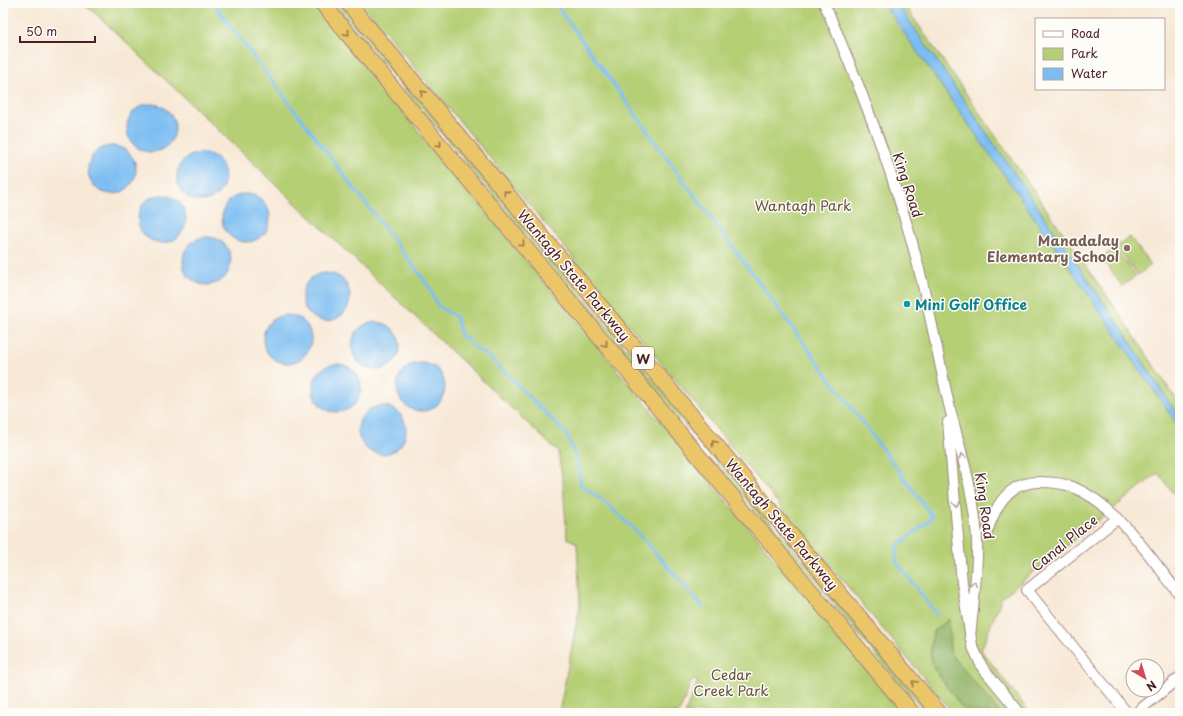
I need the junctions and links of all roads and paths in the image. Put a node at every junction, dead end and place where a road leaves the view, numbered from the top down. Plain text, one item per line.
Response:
1 (322, 3) edge
2 (348, 3) edge
3 (824, 3) edge
4 (944, 382) junction
5 (1118, 518) junction
6 (987, 532) dead end
7 (1180, 596) edge
8 (970, 637) junction
9 (1180, 677) edge
10 (912, 713) edge
11 (939, 713) edge
12 (1020, 713) edge
13 (1127, 713) edge
14 (1136, 713) edge

1 -> 10 highway, Wantagh State Parkway / W
11 -> 2 highway, Wantagh State Parkway / W
3 - 4 street, King Road
4 -> 8 street, King Road
8 -> 4 street, King Road
5 - 6 street
5 - 7 street
5 - 13 street, Canal Place
8 - 12 street, King Road
9 - 14 street

